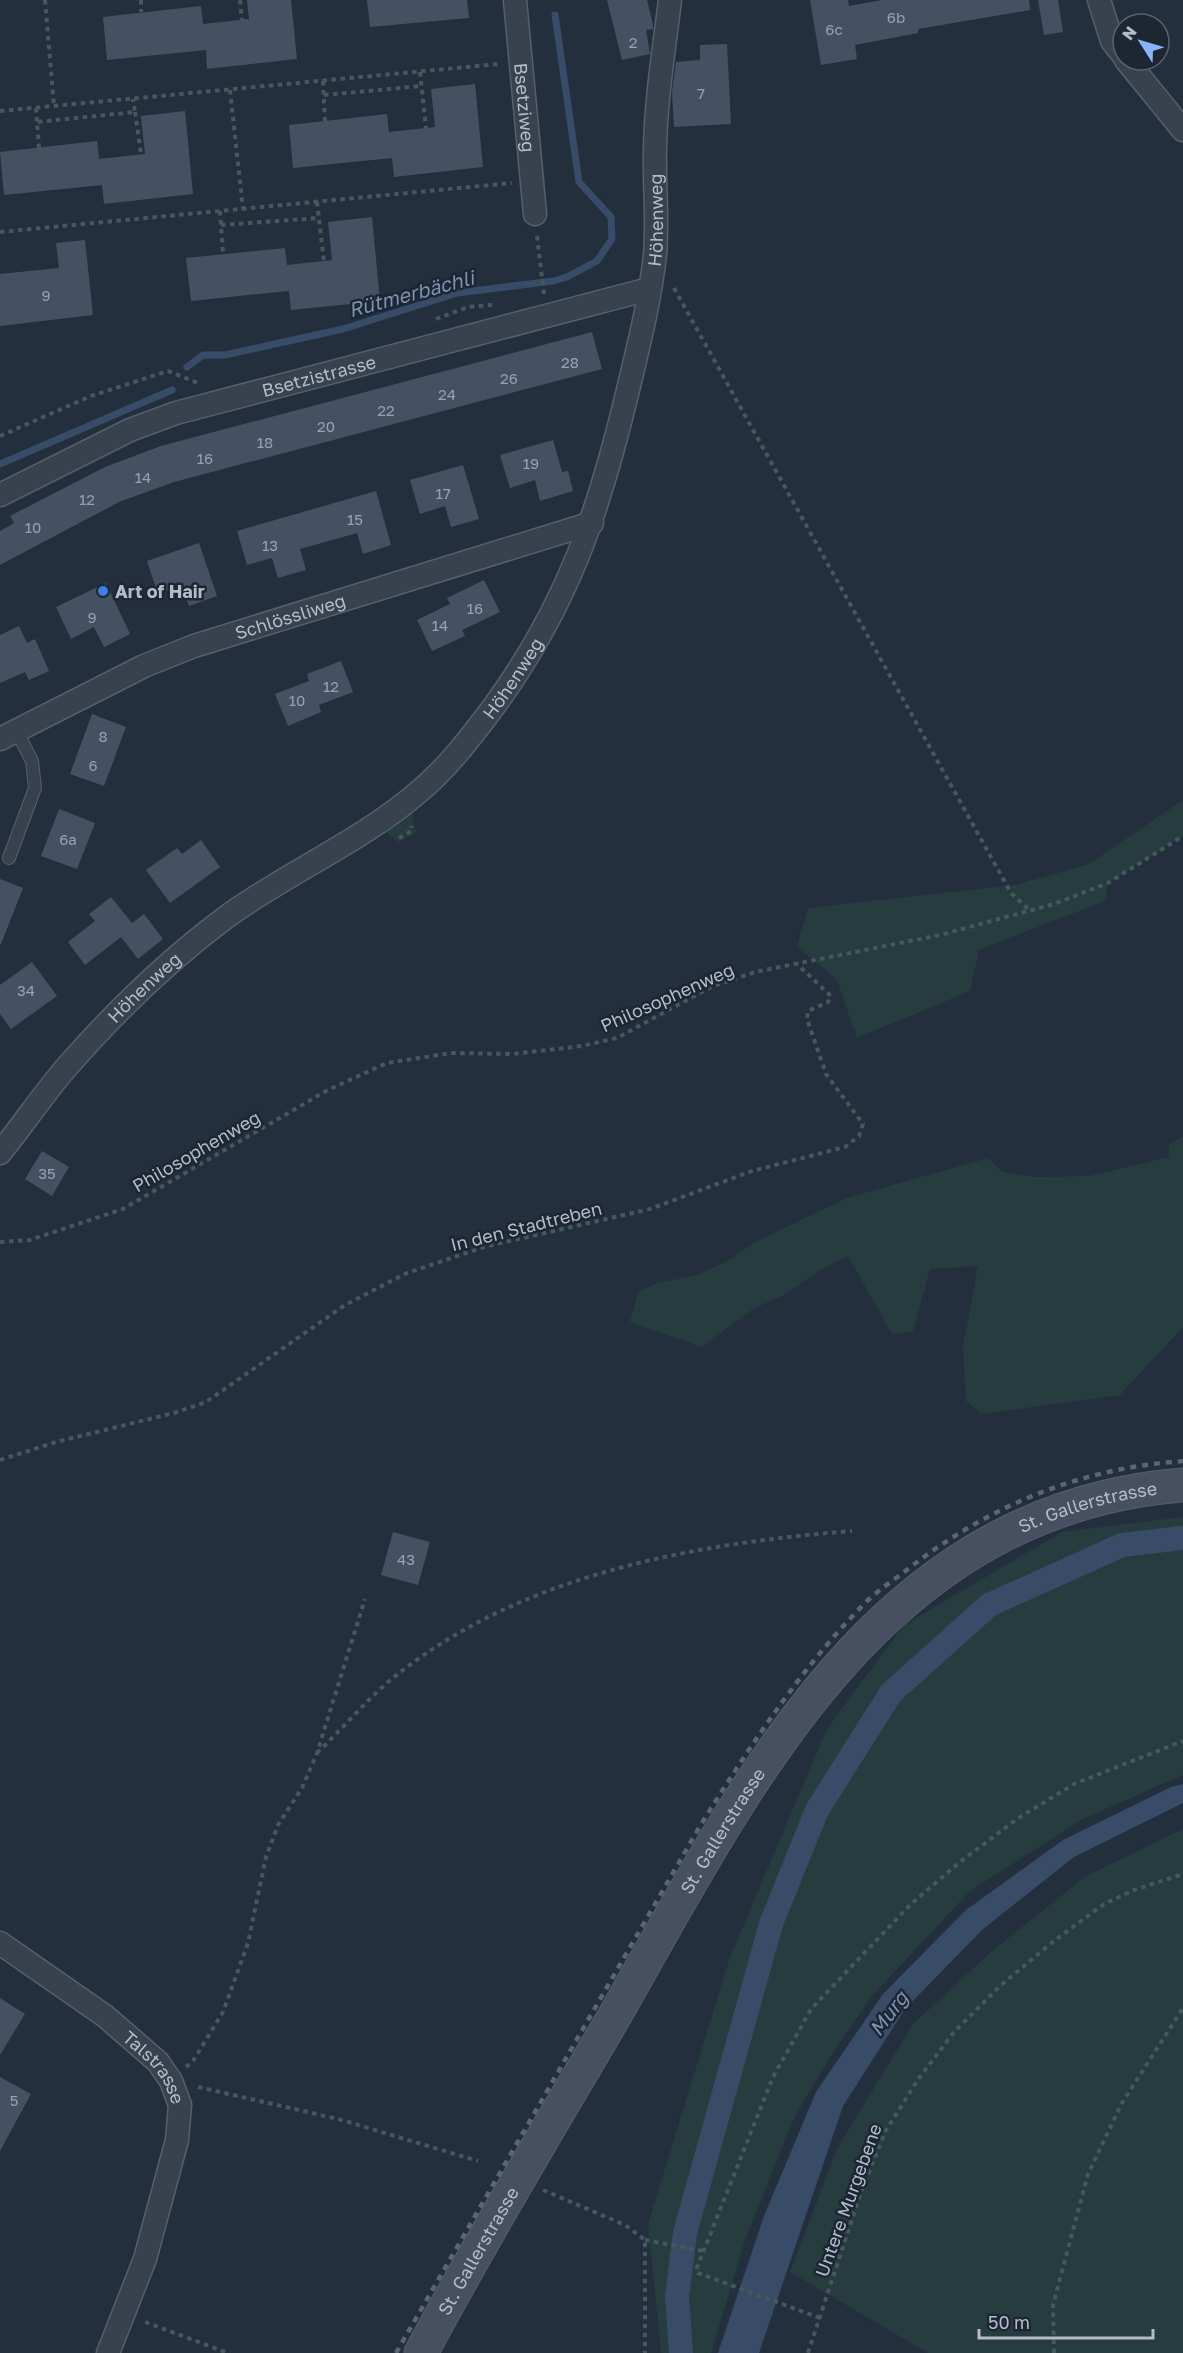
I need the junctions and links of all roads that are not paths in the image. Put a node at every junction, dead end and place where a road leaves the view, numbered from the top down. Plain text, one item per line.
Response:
1 (515, 0) edge
2 (670, 0) edge
3 (1099, 0) edge
4 (1111, 38) edge
5 (1136, 72) edge
6 (1183, 130) edge
7 (535, 214) road end
8 (649, 289) junction
9 (0, 495) edge
10 (592, 523) junction
11 (8, 734) edge
12 (9, 858) dead end
13 (0, 1154) edge
14 (1183, 1485) edge
15 (0, 1943) edge
16 (108, 2353) edge
17 (421, 2353) edge

1 - 7 street, Bsetziweg
2 - 8 street, Höhenweg
3 - 4 street
5 - 6 street
8 - 9 street, Bsetzistrasse
8 - 10 street, Höhenweg
10 - 11 street, Schlössliweg
10 - 13 street, Höhenweg
11 - 12 lane
14 - 17 main road, St. Gallerstrasse
15 - 16 street, Talstrasse

